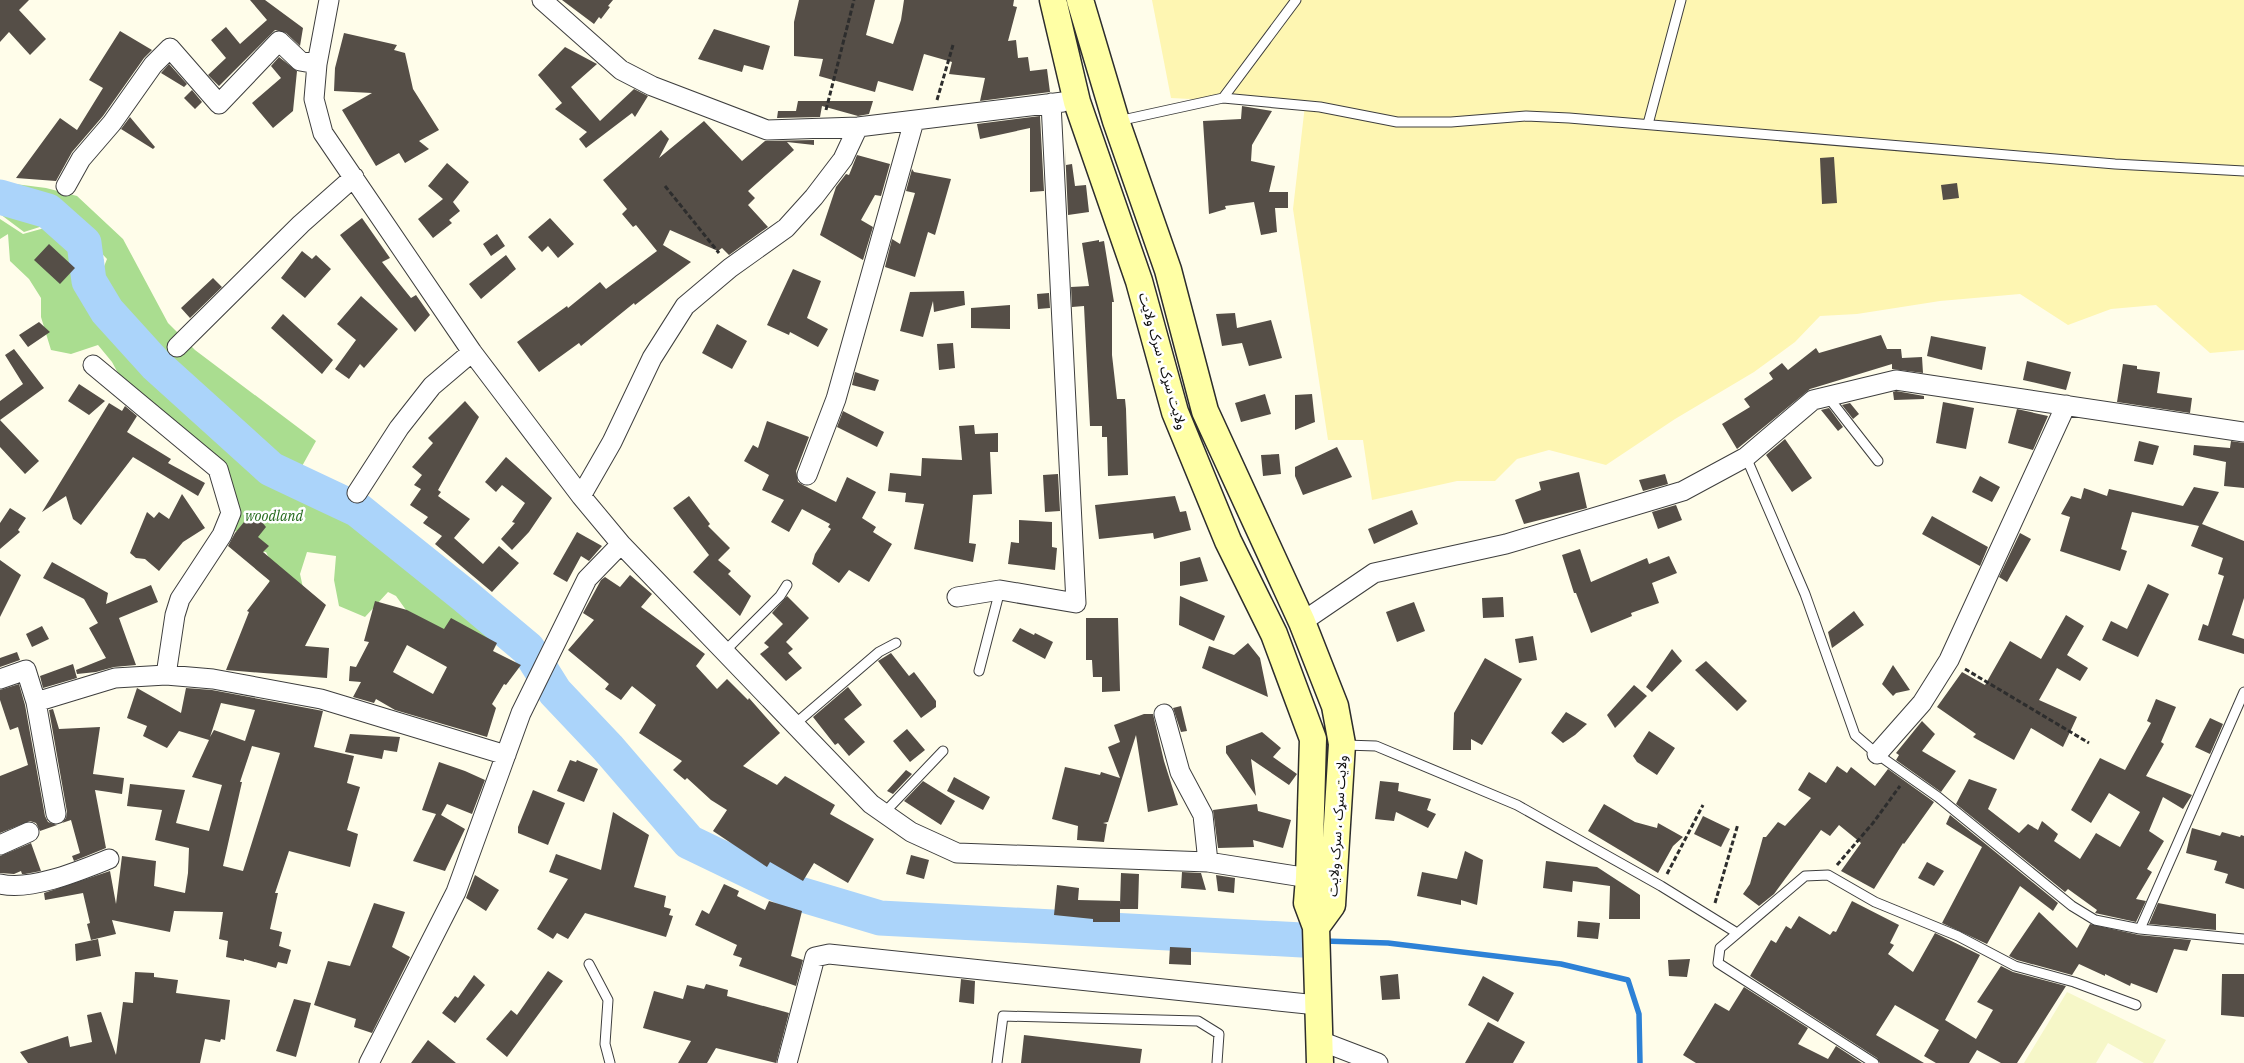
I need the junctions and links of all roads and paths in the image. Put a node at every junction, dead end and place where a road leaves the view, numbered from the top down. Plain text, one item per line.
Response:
1 (329, 0) edge
2 (542, 0) edge
3 (854, 0) edge
4 (1053, 0) edge
5 (1080, 0) edge
6 (1296, 0) edge
7 (1681, 0) edge
8 (953, 45) dead end
9 (317, 64) junction
10 (1223, 98) junction
11 (1077, 102) junction
12 (1051, 103) junction
13 (922, 120) junction
14 (1116, 121) junction
15 (1648, 124) junction
16 (858, 127) junction
17 (822, 128) junction
18 (2244, 171) edge
19 (354, 176) junction
20 (66, 186) dead end
21 (665, 186) dead end
22 (730, 268) junction
23 (177, 347) dead end
24 (472, 352) junction
25 (93, 365) dead end
26 (1828, 397) junction
27 (2066, 405) junction
28 (2244, 432) edge
29 (1746, 457) junction
30 (1878, 461) dead end
31 (807, 474) dead end
32 (357, 493) dead end
33 (581, 496) junction
34 (622, 544) junction
35 (788, 585) dead end
36 (1000, 590) junction
37 (957, 597) dead end
38 (1302, 622) junction
39 (896, 643) dead end
40 (725, 651) junction
41 (1949, 660) junction
42 (979, 671) dead end
43 (166, 675) junction
44 (0, 679) edge
45 (2244, 692) edge
46 (36, 702) junction
47 (1164, 714) dead end
48 (795, 724) junction
49 (2089, 743) dead end
50 (1342, 744) junction
51 (943, 751) dead end
52 (1877, 754) junction
53 (506, 755) junction
54 (1908, 774) junction
55 (1704, 805) dead end
56 (884, 813) junction
57 (56, 814) dead end
58 (1738, 824) dead end
59 (29, 832) dead end
60 (0, 845) edge
61 (108, 859) dead end
62 (1208, 862) junction
63 (1828, 875) junction
64 (1309, 878) junction
65 (0, 884) edge
66 (1661, 886) junction
67 (1712, 916) junction
68 (1316, 928) junction
69 (2140, 929) junction
70 (1737, 933) junction
71 (2244, 939) edge
72 (589, 964) dead end
73 (1317, 1005) junction
74 (2136, 1005) dead end
75 (1319, 1052) edge
76 (369, 1063) edge
77 (610, 1063) edge
78 (786, 1063) edge
79 (997, 1063) edge
80 (1217, 1063) edge
81 (1378, 1063) edge
82 (1874, 1063) edge

1 - 9 street
2 - 17 street
3 - 17 path
4 - 11 main road, ولایت سړک ، سرک ولایت
5 - 14 main road, ولایت سړک ، سرک ولایت
6 - 10 lane
7 - 15 lane
8 - 13 path
9 - 19 street
9 - 20 street
10 - 14 lane
10 - 15 lane
11 - 12 street
11 - 64 main road, ولایت سړک ، سرک ولایت
12 - 13 street
12 - 36 street
13 - 16 street
13 - 31 street
14 - 38 main road, ولایت سړک ، سرک ولایت
15 - 18 lane
16 - 17 street
16 - 22 street
19 - 23 street
19 - 24 street
21 - 22 path
22 - 33 street
24 - 32 street
24 - 33 street
25 - 43 street
26 - 27 street
26 - 29 street
26 - 30 lane
27 - 28 street
27 - 41 street
29 - 38 street
29 - 52 lane
33 - 34 street
34 - 40 street
34 - 53 street
35 - 40 lane
36 - 37 street
36 - 42 lane
38 - 50 main road, ولایت سړک ، سرک ولایت
39 - 48 lane
40 - 48 street
41 - 49 path
41 - 52 street
43 - 46 street
43 - 53 street
44 - 46 street
45 - 69 lane
46 - 57 street
47 - 62 street
48 - 56 street
50 - 66 lane
50 - 68 main road, ولایت سړک ، سرک ولایت
51 - 56 lane
52 - 54 lane
53 - 76 street
54 - 63 path
54 - 69 lane
55 - 66 path
56 - 62 street
58 - 67 path
59 - 60 street
61 - 65 street
62 - 64 street
63 - 70 lane
63 - 74 lane
64 - 68 main road, ولایت سړک ، سرک ولایت
66 - 67 lane
67 - 70 lane
68 - 73 main road
69 - 71 lane
70 - 82 lane
72 - 77 lane
73 - 75 main road
73 - 78 street
75 - 81 street
79 - 80 lane

